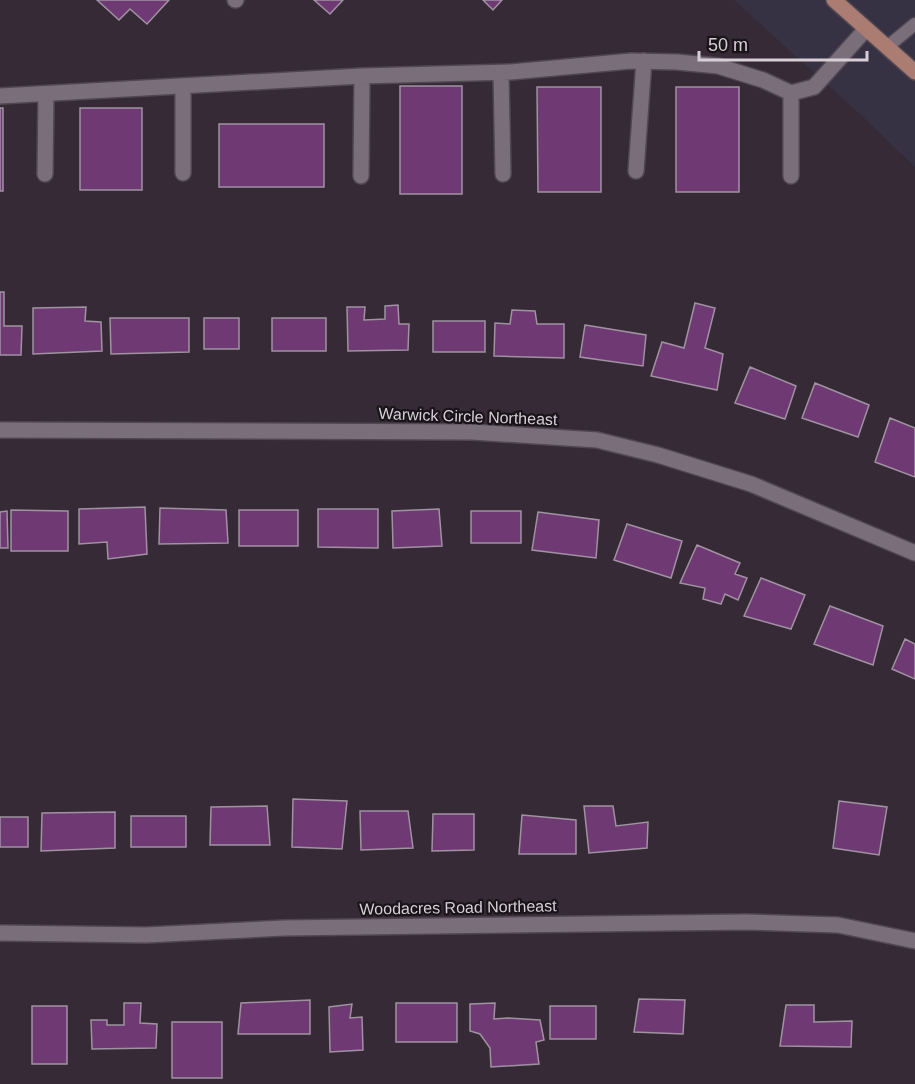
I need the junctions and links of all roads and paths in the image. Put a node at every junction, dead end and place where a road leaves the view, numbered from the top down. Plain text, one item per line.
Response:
1 (834, 0) edge
2 (915, 24) edge
3 (866, 29) junction
4 (886, 47) junction
5 (644, 61) junction
6 (915, 72) edge
7 (501, 73) junction
8 (362, 76) junction
9 (183, 87) junction
10 (791, 93) junction
11 (46, 94) junction
12 (0, 96) edge
13 (636, 171) dead end
14 (183, 173) dead end
15 (45, 174) dead end
16 (503, 174) dead end
17 (361, 176) dead end
18 (791, 176) dead end
19 (0, 430) edge
20 (915, 553) edge
21 (0, 933) edge
22 (915, 941) edge

1 - 3 main road
2 - 4 lane
3 - 4 main road
3 - 10 street
4 - 6 main road
5 - 7 street
5 - 10 street
5 - 13 street
7 - 8 street
7 - 16 street
8 - 9 street
8 - 17 street
9 - 11 street
9 - 14 street
10 - 18 street
11 - 12 street
11 - 15 street
19 - 20 street, Warwick Circle Northeast
21 - 22 street, Woodacres Road Northeast

